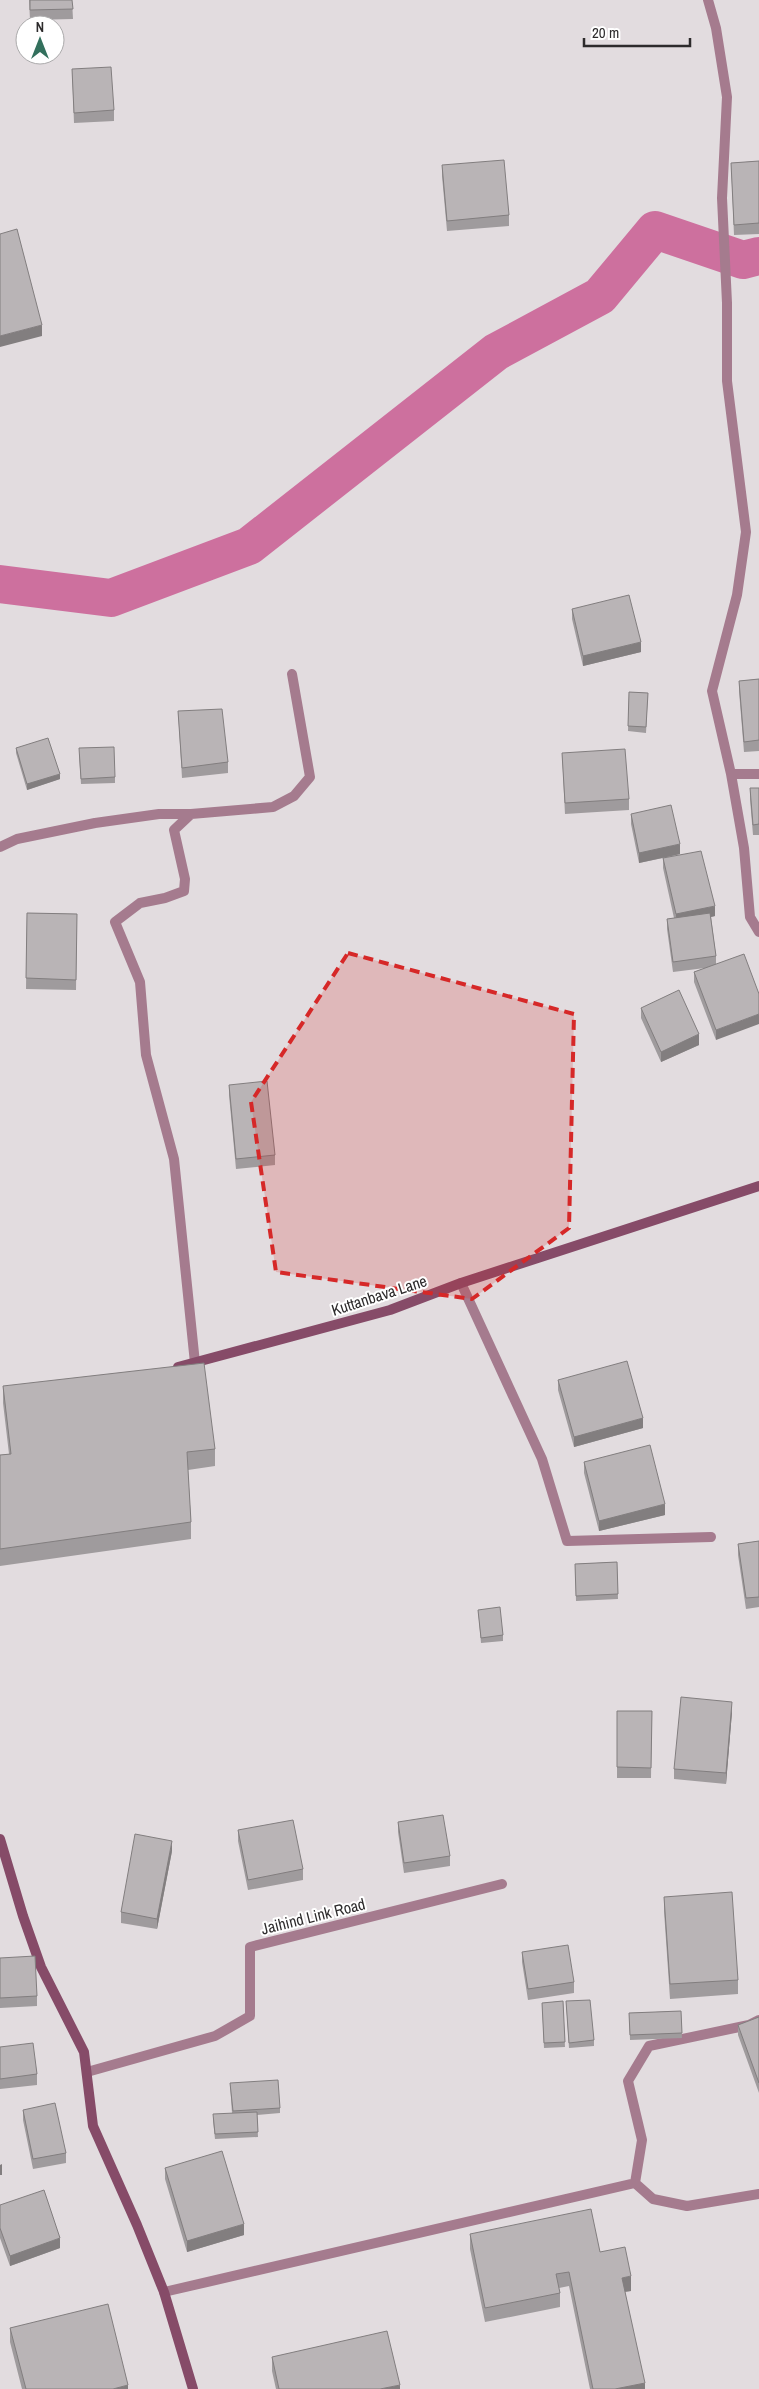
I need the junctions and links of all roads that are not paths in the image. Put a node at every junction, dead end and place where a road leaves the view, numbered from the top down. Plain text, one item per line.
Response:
1 (708, 0) edge
2 (292, 674) dead end
3 (731, 774) junction
4 (759, 774) edge
5 (191, 814) junction
6 (0, 847) edge
7 (759, 932) edge
8 (759, 1186) edge
9 (461, 1283) junction
10 (195, 1363) junction
11 (167, 1369) edge
12 (711, 1537) dead end
13 (0, 1839) edge
14 (502, 1884) dead end
15 (759, 2020) edge
16 (87, 2072) junction
17 (635, 2183) junction
18 (759, 2194) edge
19 (164, 2292) junction
20 (192, 2389) edge

1 - 3 street
2 - 5 street
3 - 4 street
3 - 7 street
5 - 6 street
5 - 10 street
8 - 9 street, Kuttanbava Lane
9 - 10 street, Kuttanbava Lane
9 - 12 street
10 - 11 street, Kuttanbava Lane
13 - 16 street
14 - 16 street, Jaihind Link Road
15 - 17 street
16 - 19 street
17 - 18 street
17 - 19 street
19 - 20 street

